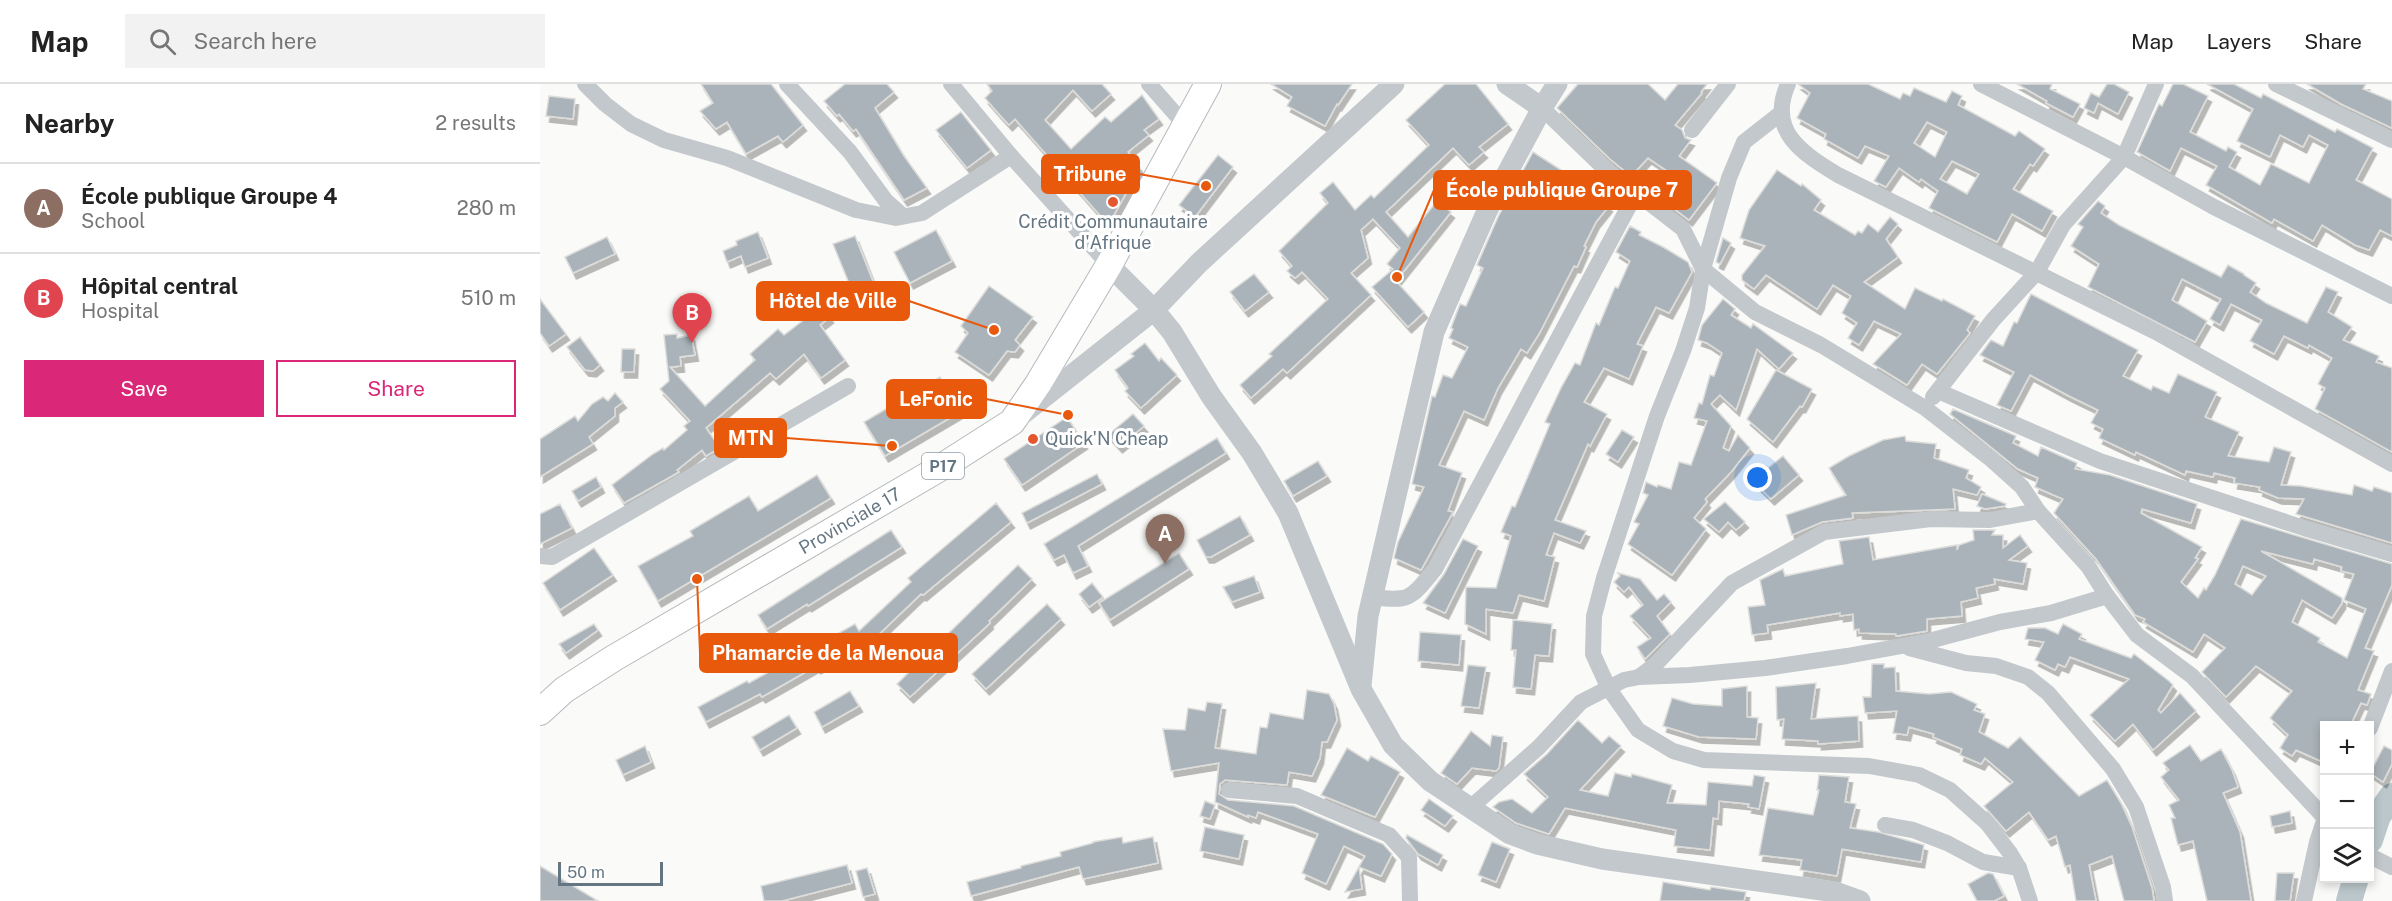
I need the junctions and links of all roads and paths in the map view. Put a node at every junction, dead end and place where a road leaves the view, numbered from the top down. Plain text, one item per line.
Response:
1 (585, 84) edge
2 (787, 84) edge
3 (951, 84) edge
4 (1149, 84) edge
5 (1208, 84) edge
6 (1394, 84) edge
7 (1507, 84) edge
8 (1557, 84) edge
9 (1728, 84) edge
10 (1788, 84) edge
11 (1981, 84) edge
12 (2156, 84) edge
13 (2276, 84) edge
14 (1376, 93) edge
15 (1542, 108) junction
16 (1780, 113) junction
17 (1185, 125) junction
18 (1692, 130) dead end
19 (2392, 140) edge
20 (1011, 156) junction
21 (2124, 157) junction
22 (1636, 193) junction
23 (903, 216) junction
24 (1109, 265) junction
25 (1703, 269) junction
26 (2037, 272) junction
27 (2392, 280) edge
28 (2370, 284) junction
29 (2392, 296) edge
30 (1154, 310) junction
31 (848, 386) dead end
32 (1938, 391) junction
33 (1925, 408) junction
34 (1012, 422) junction
35 (2392, 464) edge
36 (2038, 511) junction
37 (2392, 554) edge
38 (540, 556) edge
39 (2107, 596) junction
40 (1372, 597) junction
41 (1902, 646) junction
42 (2392, 671) edge
43 (1640, 677) junction
44 (1360, 689) junction
45 (1609, 689) junction
46 (540, 712) edge
47 (2373, 721) edge
48 (1228, 790) dead end
49 (1470, 808) junction
50 (2320, 814) edge
51 (1885, 825) dead end
52 (2322, 829) edge
53 (2374, 858) edge
54 (2392, 867) edge
55 (2019, 868) junction
56 (1410, 901) edge
57 (1860, 901) edge
58 (2030, 901) edge
59 (2165, 901) edge
60 (2304, 901) edge

1 - 23 street
2 - 23 street
3 - 20 street
4 - 17 street
5 - 17 main road, Provinciale 17 / P17
6 - 14 street
7 - 15 street
8 - 15 street
9 - 18 street
10 - 16 street
11 - 21 street
12 - 21 street
13 - 19 street
14 - 30 street
15 - 22 street
15 - 40 street
16 - 25 street
16 - 26 street
17 - 24 main road, Provinciale 17 / P17
20 - 23 street
20 - 24 street
21 - 26 street
21 - 28 street
22 - 25 street
22 - 40 street
24 - 30 street
24 - 34 main road, Provinciale 17 / P17
25 - 33 street
25 - 45 street
26 - 32 street
26 - 35 street
27 - 28 street
28 - 29 street
30 - 34 street
30 - 44 street
31 - 38 street
32 - 33 street
32 - 37 street
33 - 36 street
34 - 46 main road, Provinciale 17 / P17
36 - 39 street
36 - 43 street
39 - 41 street
39 - 50 street
40 - 44 street
41 - 43 street
41 - 59 street
42 - 47 street
43 - 45 street
44 - 49 street
45 - 49 street
45 - 55 street
48 - 56 street
49 - 57 street
51 - 55 street
52 - 60 street
53 - 54 street
55 - 58 street

